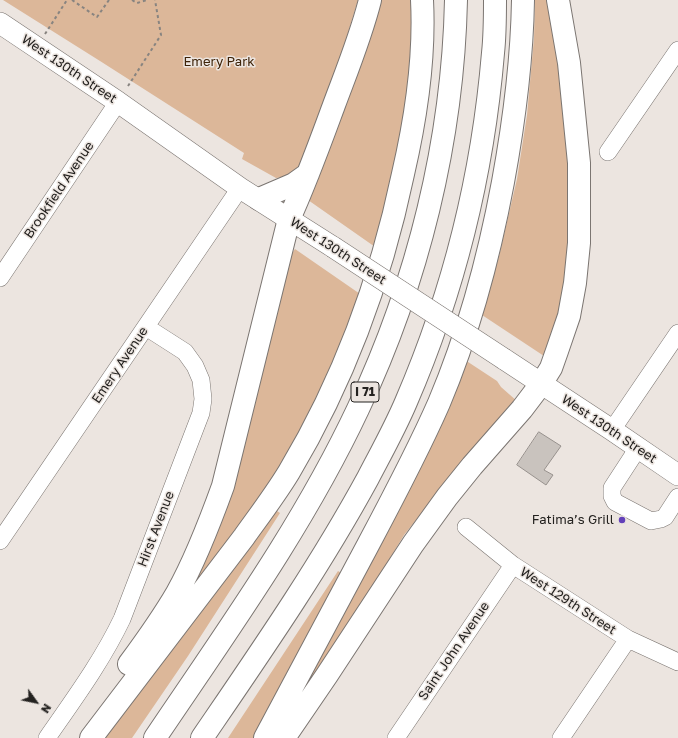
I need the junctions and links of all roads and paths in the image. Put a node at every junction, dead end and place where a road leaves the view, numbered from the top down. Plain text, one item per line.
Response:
1 (67, 0) edge
2 (72, 0) edge
3 (109, 0) edge
4 (132, 0) edge
5 (147, 0) edge
6 (155, 0) edge
7 (370, 0) edge
8 (422, 0) edge
9 (456, 0) edge
10 (495, 0) edge
11 (523, 0) edge
12 (558, 0) edge
13 (0, 23) edge
14 (45, 34) dead end
15 (678, 50) edge
16 (123, 94) junction
17 (608, 152) dead end
18 (308, 174) junction
19 (240, 188) junction
20 (258, 199) junction
21 (290, 219) junction
22 (0, 278) edge
23 (146, 327) junction
24 (678, 333) edge
25 (541, 384) junction
26 (612, 430) junction
27 (638, 448) junction
28 (678, 475) edge
29 (678, 497) edge
30 (466, 527) dead end
31 (0, 542) edge
32 (513, 565) junction
33 (628, 639) junction
34 (678, 662) edge
35 (47, 738) edge
36 (78, 738) edge
37 (91, 738) edge
38 (155, 738) edge
39 (202, 738) edge
40 (265, 738) edge
41 (284, 738) edge
42 (396, 738) edge
43 (561, 738) edge

1 - 14 path
2 - 3 path
4 - 5 path
6 - 16 path
7 - 18 highway
8 - 37 highway
9 - 38 highway, I 71
10 - 39 highway
11 - 40 highway
12 - 25 highway
13 - 16 main road, West 130th Street
15 - 17 street
16 - 19 main road, West 130th Street
16 - 22 street, Brookfield Avenue
18 - 20 highway
18 - 21 highway
19 - 20 main road, West 130th Street
19 - 23 street, Emery Avenue
20 - 21 main road, West 130th Street
21 - 25 main road, West 130th Street, bridge
21 - 36 highway
23 - 31 street, Emery Avenue
23 - 35 street, Hirst Avenue
24 - 26 street
25 - 26 main road, West 130th Street
25 - 41 highway
26 - 27 main road, West 130th Street
27 - 28 main road, West 130th Street
27 - 29 street
30 - 32 street, West 129th Street
32 - 33 street, West 129th Street
32 - 42 street, Saint John Avenue
33 - 34 street, West 129th Street
33 - 43 street

